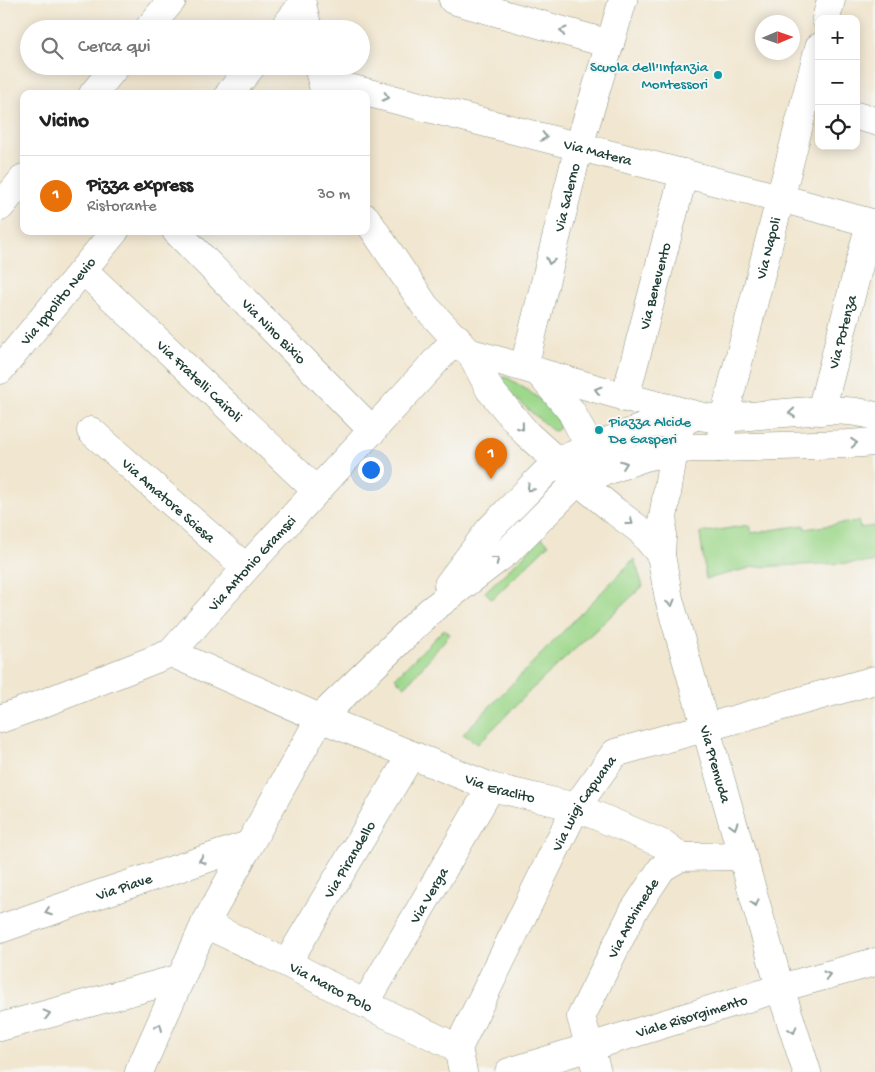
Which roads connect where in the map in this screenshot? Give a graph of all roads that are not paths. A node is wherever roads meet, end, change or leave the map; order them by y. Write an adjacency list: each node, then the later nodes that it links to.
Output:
1 (172, 0): 7 (street)
2 (453, 0): 9 (street, one-way to 2)
3 (623, 0): 9 (street, Via Salerno)
4 (831, 0): 6 (street)
5 (304, 11): 8 (street)
6 (827, 15)
7 (155, 20)
8 (294, 20)
9 (610, 44): 21 (street, Via Salerno)
10 (817, 60): 18 (street, Via Napoli)
11 (109, 75): 14 (street)
12 (245, 75): 15 (street)
13 (322, 80): 16 (street, Via Matera, one-way to 16)
14 (96, 90)
15 (232, 90)
16 (361, 90)
17 (370, 92): 21 (street, Via Matera, one-way to 21)
18 (812, 104): 24 (street, Via Napoli)
19 (860, 117): 20 (street)
20 (875, 121)
21 (579, 146): 22 (street, Via Matera); 33 (street, Via Salerno, one-way to 33)
22 (684, 173): 24 (street, Via Matera); 34 (street, Via Benevento)
23 (20, 183): 25 (street)
24 (780, 198): 27 (street, Via Matera); 37 (street, Via Napoli)
25 (0, 207)
26 (370, 224): 31 (street)
27 (873, 224): 35 (street, Via Potenza)
28 (112, 235): 30 (street, Via Ippolito Nevio)
29 (180, 235): 39 (street, Via Nino Bixio)
30 (83, 270): 32 (street, Via Ippolito Nevio); 46 (street, Via Fratelli Cairoli)
31 (464, 346): 33 (street); 39 (street, Via Antonio Gramsci); 44 (street, one-way to 44)
32 (0, 370)
33 (532, 370): 34 (street, one-way to 33); 41 (street)
34 (625, 398): 37 (street)
35 (821, 411): 36 (street); 37 (street, one-way to 37)
36 (875, 416)
37 (702, 418): 41 (street); 42 (street, Via Napoli); 43 (street, Via Premuda)
38 (91, 431): 48 (street, Via Amatore Sciesa)
39 (372, 431): 46 (street, Via Antonio Gramsci)
40 (875, 442): 42 (street, one-way to 40)
41 (590, 448): 44 (street); 45 (street)
42 (719, 448): 43 (street)
43 (674, 450): 45 (street, one-way to 43); 47 (street, Via Premuda)
44 (557, 461): 45 (street); 49 (street, one-way to 49)
45 (578, 481): 47 (street, one-way to 47); 49 (street, one-way to 45)
46 (317, 491): 48 (street, Via Antonio Gramsci)
47 (661, 555): 54 (street, Via Premuda, one-way to 54)
48 (246, 568): 50 (street, Via Antonio Gramsci)
49 (430, 611): 53 (street)
50 (171, 653): 52 (street, Via Antonio Gramsci); 53 (street, Via Eraclito)
51 (875, 680): 54 (street, Via Luigi Capuana)
52 (4, 713)
53 (320, 718): 55 (street, Via Eraclito); 58 (street)
54 (706, 728): 57 (street, Via Luigi Capuana); 59 (street, Via Premuda, one-way to 59)
55 (410, 755): 56 (street, Via Eraclito); 63 (street, Via Pirandello)
56 (491, 787): 57 (street, Via Eraclito); 67 (street, Via Verga)
57 (576, 807): 60 (street, Via Eraclito); 70 (street, Via Luigi Capuana)
58 (248, 845): 61 (street); 62 (street, Via Piave, one-way to 62)
59 (742, 856): 60 (street); 66 (street, Via Premuda, one-way to 66)
60 (680, 857): 69 (street, Via Archimede)
61 (205, 924): 63 (street, Via Marco Polo); 65 (street)
62 (0, 929)
63 (287, 962): 67 (street, Via Marco Polo)
64 (875, 962): 66 (street, Viale Risorgimento, one-way to 64)
65 (180, 978): 68 (street, one-way to 65); 71 (street, one-way to 65)
66 (780, 988): 69 (street, Viale Risorgimento); 74 (street, Via Premuda, one-way to 74)
67 (365, 1004): 70 (street, Via Marco Polo)
68 (0, 1027)
69 (589, 1046): 72 (street, Viale Risorgimento); 73 (street, Via Archimede)
70 (461, 1060)
71 (139, 1072)
72 (509, 1072)
73 (598, 1072)
74 (807, 1072)

